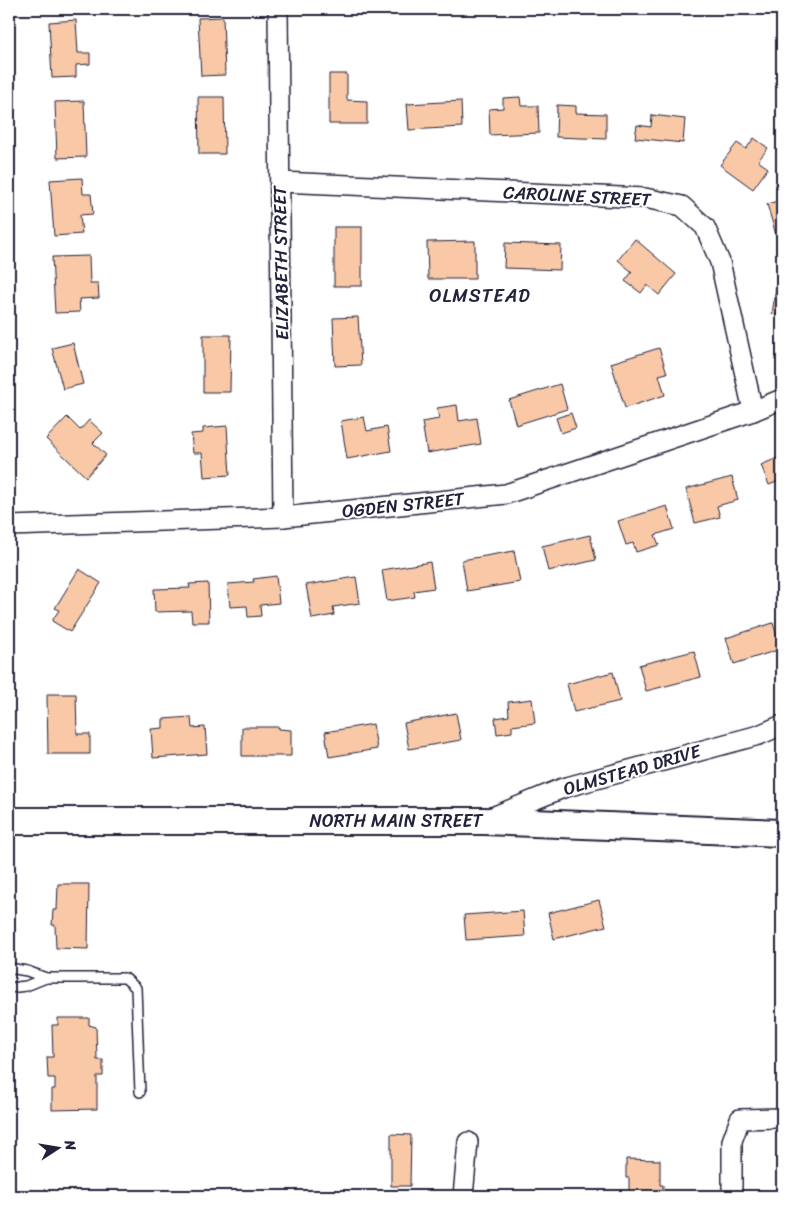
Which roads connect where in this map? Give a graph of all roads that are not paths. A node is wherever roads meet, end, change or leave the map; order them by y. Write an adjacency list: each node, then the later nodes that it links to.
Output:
1 (278, 9): 2 (street, ELIZABETH STREET)
2 (280, 182): 4 (street, CAROLINE STREET); 5 (street, ELIZABETH STREET)
3 (782, 399): 4 (street, OGDEN STREET)
4 (753, 411): 5 (street, OGDEN STREET)
5 (284, 517): 6 (street, OGDEN STREET)
6 (9, 526)
7 (782, 724): 9 (street, OLMSTEAD DRIVE)
8 (9, 821): 9 (street, NORTH MAIN STREET)
9 (484, 821): 10 (street, NORTH MAIN STREET)
10 (782, 833)
11 (9, 968): 12 (lane)
12 (46, 978): 13 (lane); 14 (lane)
13 (9, 988)
14 (140, 1092)
15 (782, 1118): 18 (street)
16 (468, 1142): 17 (street)
17 (463, 1196)
18 (732, 1196)

